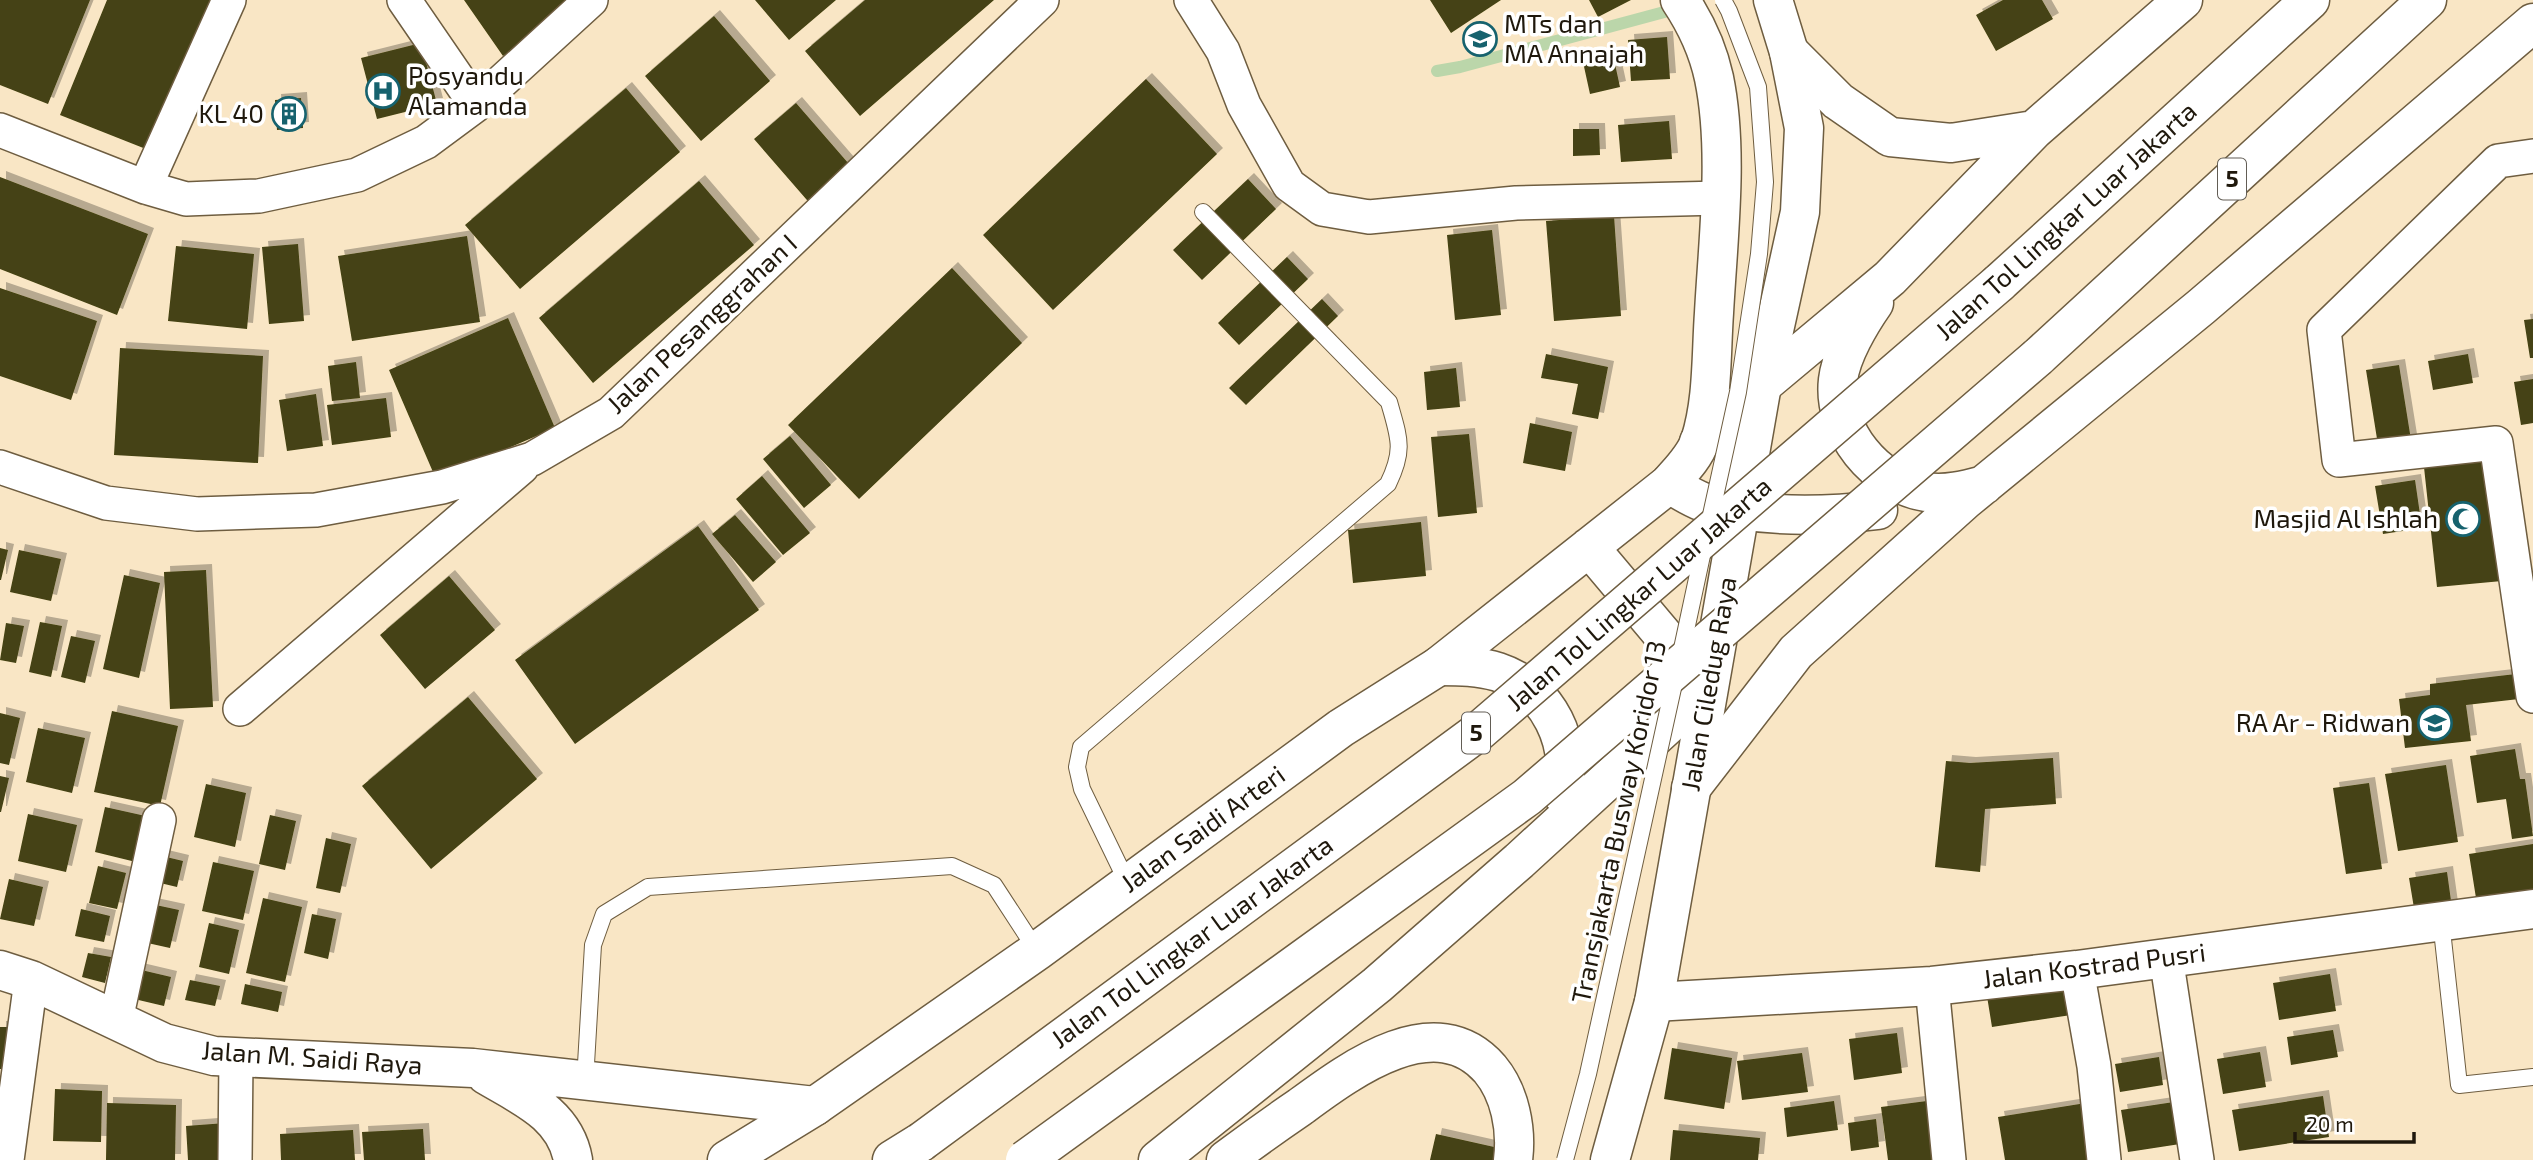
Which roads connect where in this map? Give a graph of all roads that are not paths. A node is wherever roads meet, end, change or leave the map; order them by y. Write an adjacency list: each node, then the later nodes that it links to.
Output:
1 (229, 0): 18 (street)
2 (404, 0): 14 (street)
3 (591, 0): 14 (street)
4 (1042, 0): 24 (street, Jalan Pesanggrahan I)
5 (1191, 0): 19 (street)
6 (1680, 0): 19 (main road)
7 (1723, 0): 61 (lane, Transjakarta Busway Koridor 13, bridge)
8 (1773, 0): 13 (main road, Jalan Ciledug Raya)
9 (2183, 0): 16 (main road)
10 (2310, 0): 53 (main road, Jalan Tol Lingkar Luar Jakarta / 5, bridge)
11 (2427, 0): 58 (main road, 5, bridge)
12 (2533, 23): 27 (main road)
13 (1789, 52): 16 (main road); 22 (main road, Jalan Ciledug Raya)
14 (476, 105): 18 (street)
15 (0, 130): 18 (street)
16 (2034, 130): 21 (main road)
17 (2533, 156): 32 (street)
18 (145, 187)
19 (1721, 198): 23 (main road)
20 (1203, 212): 37 (lane)
21 (1890, 278): 22 (main road); 27 (main road)
22 (1762, 386): 23 (main road); 28 (main road, Jalan Ciledug Raya)
23 (1699, 442): 26 (main road)
24 (532, 459): 25 (street, Jalan Pesanggrahan I); 33 (street)
25 (0, 467)
26 (1669, 485): 28 (main road); 29 (main road, Jalan Saidi Arteri)
27 (1975, 493): 28 (main road); 34 (main road)
28 (1740, 510): 31 (main road, Jalan Ciledug Raya)
29 (1589, 547): 30 (main road, Jalan Saidi Arteri); 31 (main road)
30 (1439, 666): 36 (main road); 37 (main road, Jalan Saidi Arteri)
31 (1707, 688): 34 (main road, Jalan Ciledug Raya); 36 (main road)
32 (2533, 696)
33 (240, 709)
34 (1690, 788): 45 (main road, Jalan Ciledug Raya)
35 (159, 820): 46 (street)
36 (1518, 861): 59 (main road)
37 (1128, 884): 40 (main road, Jalan Saidi Arteri)
38 (2533, 909): 39 (main road, Jalan Kostrad Pusri)
39 (2441, 921): 41 (main road, Jalan Kostrad Pusri); 49 (lane)
40 (1037, 951): 50 (lane); 51 (main road, Jalan Saidi Arteri)
41 (2166, 957): 42 (main road, Jalan Kostrad Pusri); 65 (street)
42 (2077, 970): 44 (main road, Jalan Kostrad Pusri); 64 (street)
43 (15, 975): 46 (main road, Jalan M. Saidi Raya); 54 (street)
44 (1932, 986): 45 (main road, Jalan Kostrad Pusri); 63 (street)
45 (1654, 1002): 62 (main road, Jalan Ciledug Raya)
46 (116, 1020): 47 (main road, Jalan M. Saidi Raya)
47 (236, 1057): 48 (main road, Jalan M. Saidi Raya); 55 (street)
48 (473, 1068): 50 (main road, Jalan M. Saidi Raya); 56 (main road, Jalan M. Saidi Raya)
49 (2533, 1077)
50 (585, 1081): 51 (main road, Jalan M. Saidi Raya)
51 (815, 1106): 57 (main road, Jalan Saidi Arteri)
52 (1513, 1142): 60 (main road)
53 (906, 1151)
54 (7, 1160)
55 (236, 1160)
56 (573, 1160)
57 (727, 1160)
58 (1025, 1160)
59 (1158, 1160)
60 (1226, 1160)
61 (1565, 1160)
62 (1610, 1160)
63 (1949, 1160)
64 (2105, 1160)
65 (2197, 1160)

